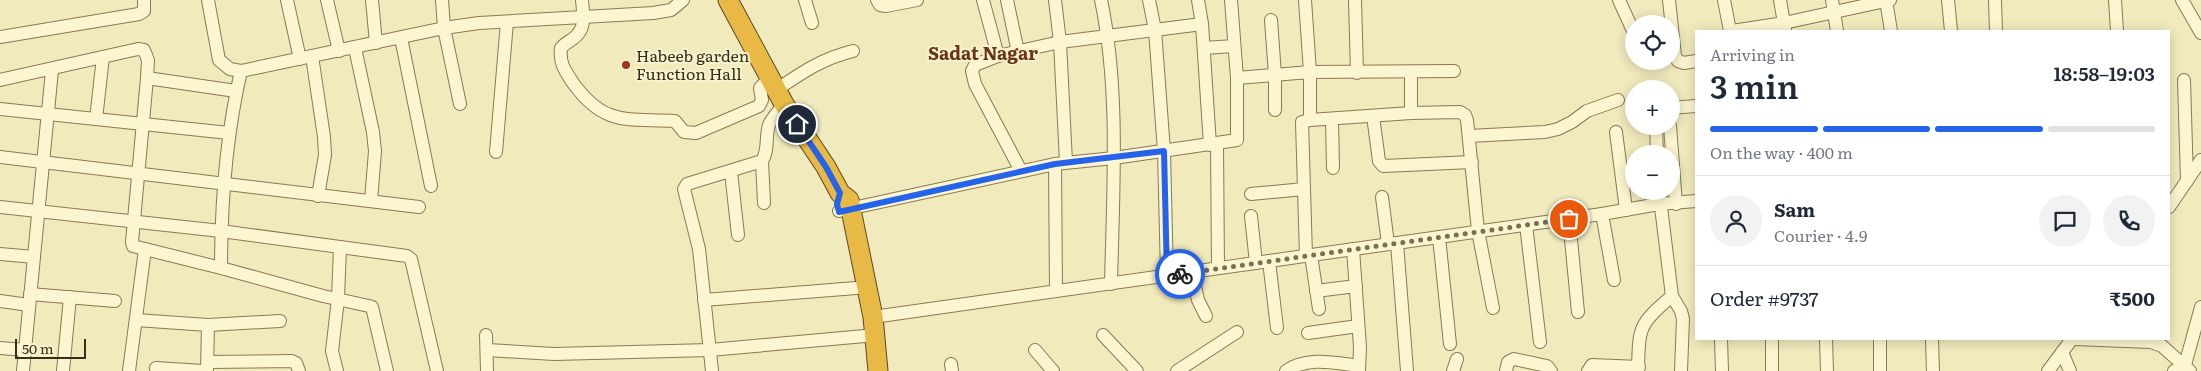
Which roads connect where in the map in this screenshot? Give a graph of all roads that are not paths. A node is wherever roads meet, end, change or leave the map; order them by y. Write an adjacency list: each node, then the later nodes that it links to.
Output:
1 (144, 0): 51 (street)
2 (208, 0): 68 (street)
3 (287, 0): 64 (street)
4 (327, 0): 60 (street)
5 (372, 0): 55 (street)
6 (442, 0): 41 (street)
7 (582, 0): 35 (street)
8 (683, 0): 35 (street)
9 (728, 0): 79 (highway)
10 (805, 0): 38 (street)
11 (877, 0): 12 (street)
12 (917, 0)
13 (983, 0): 62 (street)
14 (1007, 0): 61 (street)
15 (1055, 0): 54 (street)
16 (1101, 0): 52 (street)
17 (1149, 0): 42 (street)
18 (1198, 0): 39 (street)
19 (1231, 0): 56 (street)
20 (1305, 0): 70 (street)
21 (1355, 0): 71 (street)
22 (1619, 0): 33 (street)
23 (1669, 0): 34 (street)
24 (1724, 0): 43 (street)
25 (1780, 0): 40 (street)
26 (1887, 0): 31 (street); 46 (street)
27 (1948, 0): 47 (street)
28 (1995, 0): 48 (street)
29 (2115, 0): 49 (street)
30 (2185, 4): 32 (street); 50 (street)
31 (1833, 6): 40 (street); 45 (street)
32 (2201, 6)
33 (1626, 15)
34 (1671, 15)
35 (584, 17): 37 (street); 79 (street)
36 (1271, 20): 73 (street)
37 (507, 22): 41 (street); 99 (street)
38 (812, 23)
39 (1202, 24): 42 (street); 58 (street)
40 (1785, 27): 44 (street)
41 (444, 28): 53 (street); 81 (street)
42 (1155, 30): 52 (street); 98 (street)
43 (1731, 30)
44 (1744, 30)
45 (1837, 30)
46 (1891, 30)
47 (1951, 30)
48 (1996, 30)
49 (2118, 30)
50 (2201, 33)
51 (0, 37)
52 (1109, 37): 54 (street); 101 (street)
53 (401, 38): 55 (street); 113 (street)
54 (1060, 42): 61 (street); 106 (street)
55 (376, 43): 57 (street)
56 (1234, 46): 58 (street); 75 (street)
57 (354, 48): 60 (street); 121 (street)
58 (1204, 48): 97 (street)
59 (854, 50): 79 (street)
60 (338, 51): 64 (street)
61 (1018, 52): 62 (street)
62 (998, 56): 108 (street)
63 (103, 57): 67 (street); 74 (street); 89 (street)
64 (306, 58): 68 (street); 116 (street)
65 (1695, 61): 66 (street)
66 (1680, 62)
67 (52, 70): 76 (street); 87 (street)
68 (241, 71): 78 (street)
69 (1454, 71): 72 (street)
70 (1310, 72): 71 (street); 73 (street); 91 (street)
71 (1357, 73): 72 (street)
72 (1411, 73): 86 (street)
73 (1275, 75): 75 (street); 85 (street)
74 (147, 78): 78 (street); 92 (street)
75 (1237, 78): 97 (street)
76 (0, 80)
77 (2184, 80): 111 (street)
78 (236, 91): 94 (street)
79 (776, 91): 103 (street); 124 (highway)
80 (1618, 100): 96 (street)
81 (460, 104)
82 (1695, 106): 83 (street)
83 (1680, 107)
84 (0, 110): 87 (street)
85 (1275, 110)
86 (1411, 113): 88 (street); 96 (street)
87 (48, 115): 89 (street); 104 (street)
88 (1373, 116): 90 (street); 105 (street)
89 (96, 119): 92 (street)
90 (1332, 119): 91 (street); 107 (street)
91 (1310, 120): 114 (street)
92 (142, 124): 94 (street); 110 (street)
93 (1616, 132): 129 (street)
94 (229, 133): 112 (street)
95 (1671, 135): 125 (street)
96 (1469, 136): 105 (street)
97 (1214, 144): 98 (street); 149 (street)
98 (1164, 151): 101 (street); 151 (street)
99 (496, 152)
100 (0, 157): 104 (street)
101 (1114, 158): 106 (street); 153 (street)
102 (2201, 160): 111 (street)
103 (762, 161): 109 (street); 123 (street)
104 (43, 162): 110 (street); 130 (street)
105 (1472, 162): 137 (street)
106 (1061, 163): 108 (street); 156 (street)
107 (1334, 168)
108 (1021, 171): 124 (street)
109 (731, 172): 138 (street); 163 (street)
110 (138, 173): 112 (street); 134 (street)
111 (2187, 181): 126 (street)
112 (225, 184): 116 (street); 136 (street)
113 (431, 186)
114 (1304, 189): 115 (street); 145 (street)
115 (1251, 194)
116 (318, 196): 121 (street)
117 (1382, 197): 140 (street)
118 (1654, 200): 129 (street)
119 (1659, 200): 158 (street)
120 (1665, 200): 125 (street)
121 (371, 201): 128 (street)
122 (1695, 201): 125 (street)
123 (764, 204)
124 (844, 204): 155 (highway); 170 (highway)
125 (1676, 204)
126 (2170, 206)
127 (0, 207): 130 (street)
128 (420, 207)
129 (1626, 210): 131 (street)
130 (38, 212): 134 (street); 146 (street)
131 (1602, 214): 133 (street); 152 (street)
132 (1251, 216): 147 (street)
133 (1569, 219): 135 (street); 168 (street)
134 (135, 221): 136 (street); 142 (street)
135 (1526, 225): 137 (street); 188 (street)
136 (221, 231): 141 (street); 148 (street)
137 (1478, 231): 139 (street); 166 (street)
138 (738, 235)
139 (1439, 237): 140 (street); 189 (street)
140 (1392, 244): 143 (street); 217 (street)
141 (340, 247): 161 (street); 208 (street)
142 (144, 249): 148 (street); 171 (street)
143 (1354, 249): 145 (street); 154 (street)
144 (0, 254): 146 (street)
145 (1308, 255): 147 (street); 157 (street)
146 (34, 257): 160 (street)
147 (1263, 262): 149 (street); 175 (street)
148 (221, 268): 161 (street)
149 (1218, 268): 150 (street)
150 (1192, 272): 151 (street); 169 (street)
151 (1167, 276): 153 (street)
152 (1614, 280)
153 (1111, 284): 156 (street)
154 (1356, 286): 157 (street); 174 (street)
155 (856, 288): 163 (street); 180 (highway)
156 (1056, 291): 170 (street)
157 (1316, 291): 167 (street)
158 (1672, 296): 200 (street); 221 (street)
159 (70, 297): 160 (street); 162 (street); 203 (street)
160 (30, 299): 164 (street); 191 (street)
161 (338, 299): 206 (street); 207 (street)
162 (115, 300)
163 (704, 300): 193 (street)
164 (0, 301)
165 (2201, 307): 201 (street)
166 (1493, 308)
167 (1319, 310)
168 (1578, 312)
169 (1206, 316)
170 (873, 317): 212 (highway)
171 (136, 320): 173 (street); 204 (street)
172 (280, 321): 173 (street)
173 (208, 325): 198 (street)
174 (1358, 326): 177 (street); 199 (street)
175 (1277, 328)
176 (1237, 332): 215 (street)
177 (1308, 332)
178 (1103, 334): 214 (street)
179 (486, 335): 192 (street)
180 (865, 336): 193 (street); 211 (highway)
181 (1721, 340): 222 (street)
182 (1772, 340): 223 (street)
183 (1826, 340): 224 (street)
184 (1880, 340): 225 (street)
185 (1932, 340): 226 (street)
186 (2072, 340): 195 (street)
187 (2151, 340): 201 (street)
188 (1540, 342)
189 (1450, 344)
190 (0, 348): 191 (street)
191 (25, 350): 202 (street)
192 (487, 350): 193 (street); 209 (street)
193 (710, 350): 210 (street)
194 (1034, 350): 213 (street)
195 (2062, 352): 227 (street); 228 (street)
196 (239, 366): 198 (street); 205 (street)
197 (156, 368): 198 (street)
198 (206, 368)
199 (1359, 368): 216 (street)
200 (1638, 369): 220 (street)
201 (2183, 369)
202 (23, 371)
203 (63, 371)
204 (129, 371)
205 (300, 371)
206 (336, 371)
207 (387, 371)
208 (436, 371)
209 (487, 371)
210 (712, 371)
211 (870, 371)
212 (878, 371)
213 (1053, 371)
214 (1137, 371)
215 (1177, 371)
216 (1286, 371)
217 (1406, 371)
218 (1506, 371): 219 (street)
219 (1551, 371)
220 (1588, 371)
221 (1681, 371)
222 (1722, 371)
223 (1772, 371)
224 (1827, 371)
225 (1880, 371)
226 (1933, 371)
227 (2048, 371)
228 (2070, 371)

